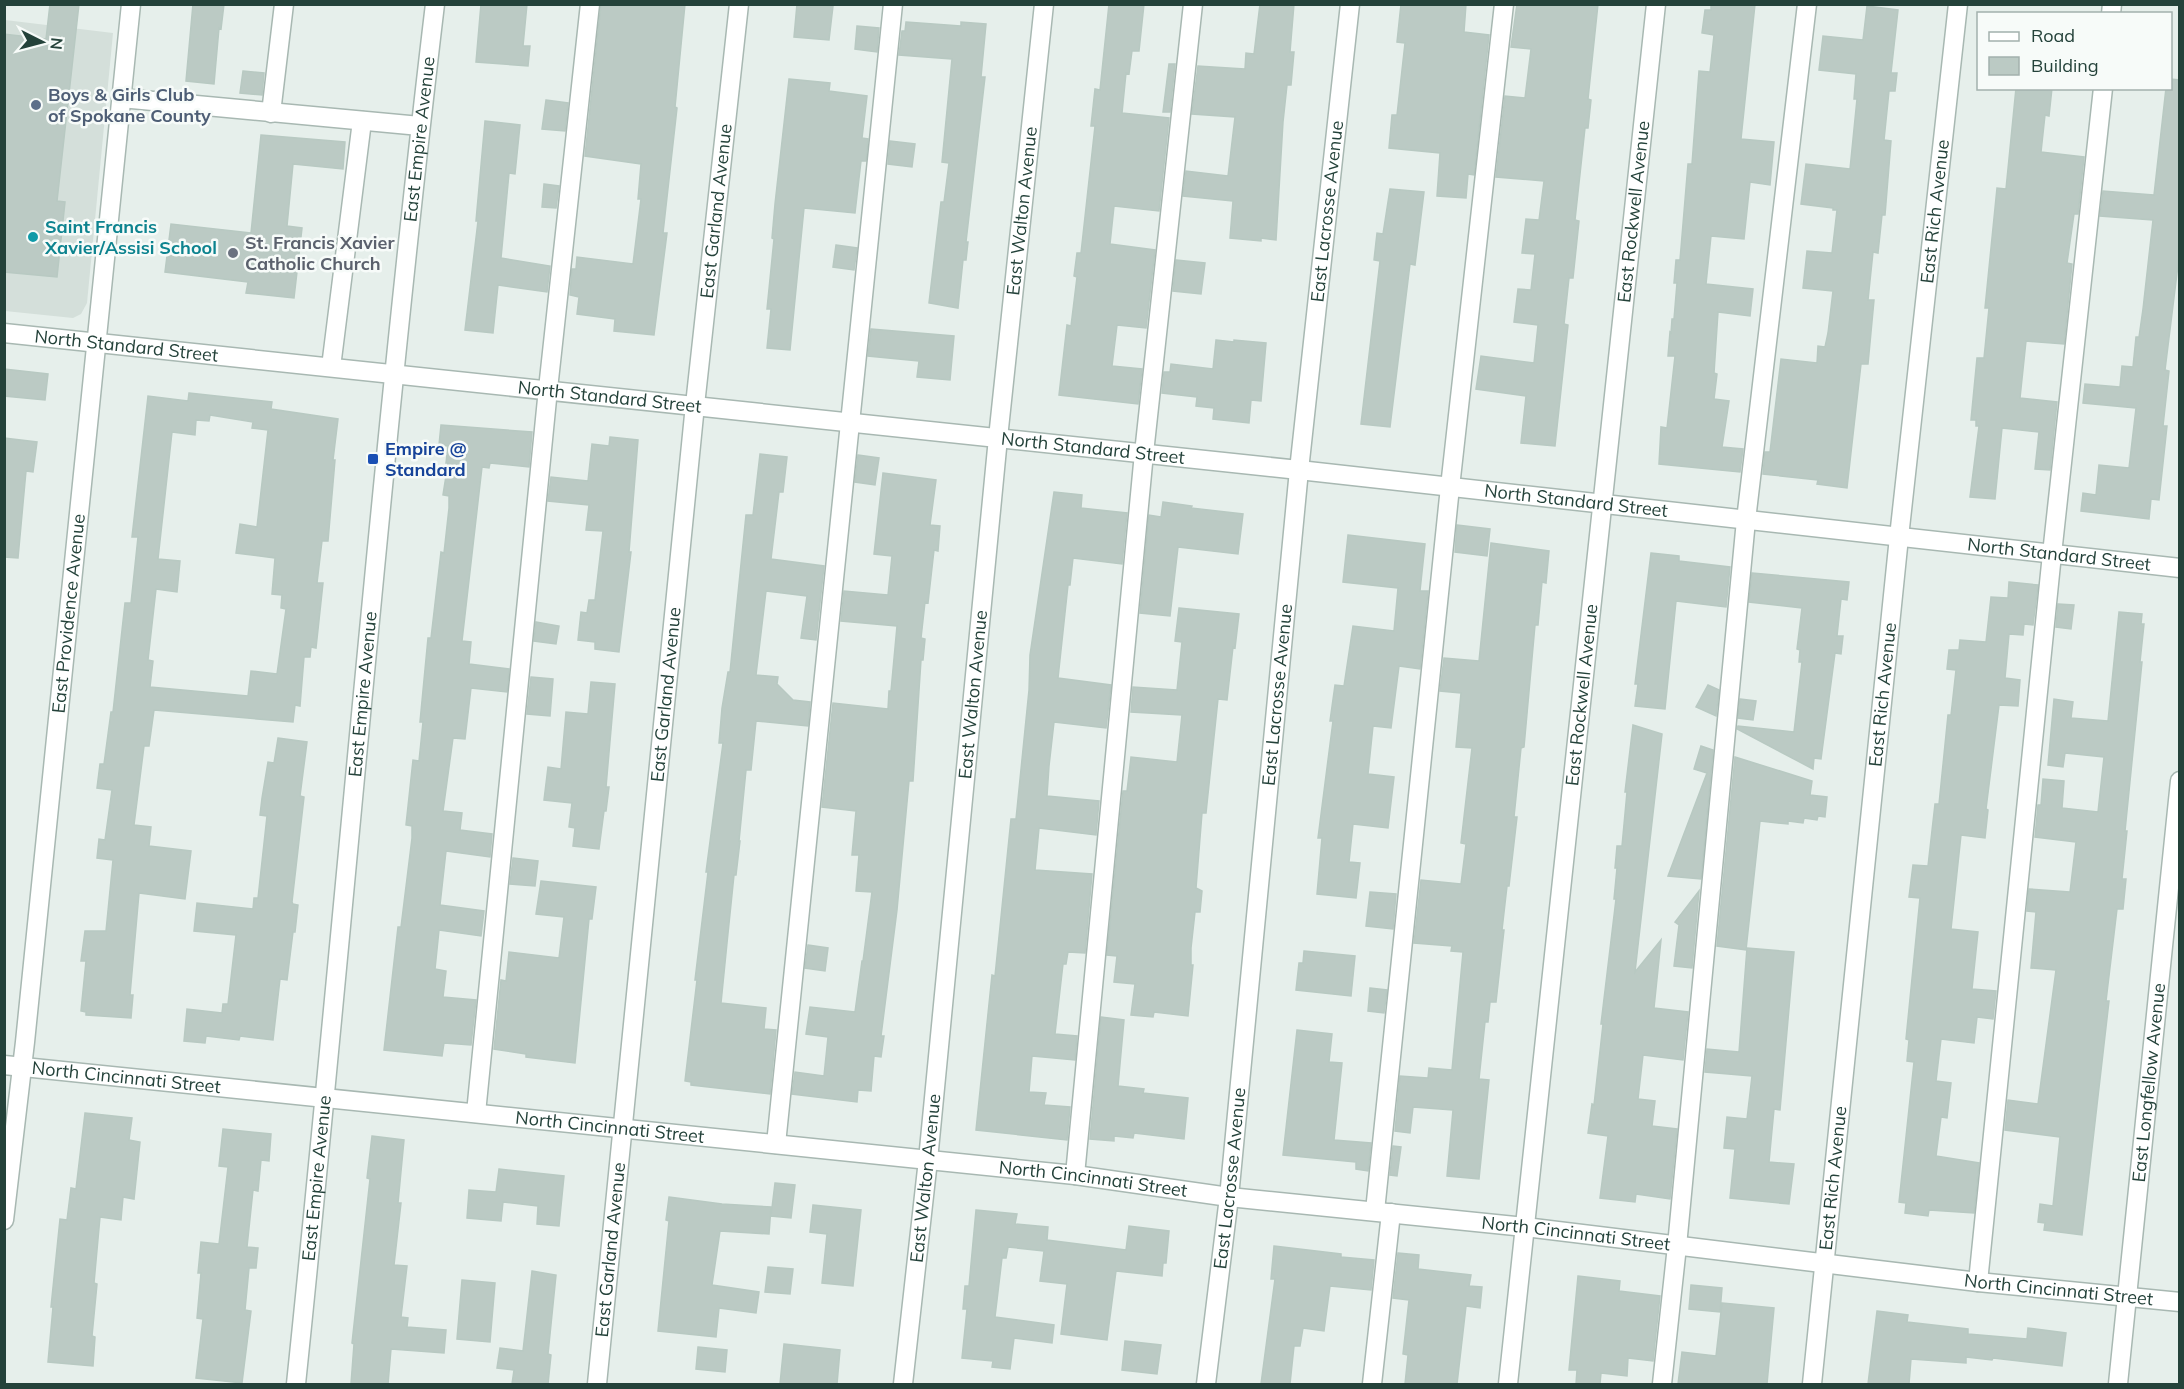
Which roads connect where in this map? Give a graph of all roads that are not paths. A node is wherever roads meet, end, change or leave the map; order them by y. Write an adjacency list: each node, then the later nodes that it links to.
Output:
1 (131, 4): 15 (street, East Providence Avenue)
2 (284, 4): 16 (street)
3 (435, 4): 18 (street, East Empire Avenue)
4 (590, 4): 23 (street)
5 (739, 4): 24 (street, East Garland Avenue)
6 (893, 4): 25 (street)
7 (1044, 4): 26 (street, East Walton Avenue)
8 (1193, 4): 27 (street)
9 (1350, 4): 28 (street, East Lacrosse Avenue)
10 (1504, 4): 29 (street)
11 (1656, 4): 30 (street, East Rockwell Avenue)
12 (1807, 4): 31 (street)
13 (1958, 4): 32 (street, East Rich Avenue)
14 (2103, 90): 33 (street)
15 (121, 98): 16 (street); 20 (street, East Providence Avenue)
16 (271, 113): 17 (street)
17 (362, 121): 18 (street); 21 (street)
18 (420, 126): 22 (street, East Empire Avenue)
19 (4, 333): 20 (street, North Standard Street)
20 (95, 344): 21 (street, North Standard Street); 36 (street, East Providence Avenue)
21 (331, 367): 22 (street, North Standard Street)
22 (394, 373): 23 (street, North Standard Street); 37 (street, East Empire Avenue)
23 (548, 389): 24 (street, North Standard Street); 38 (street)
24 (695, 405): 25 (street, North Standard Street); 39 (street, East Garland Avenue)
25 (850, 422): 26 (street, North Standard Street); 40 (street)
26 (998, 438): 27 (street, North Standard Street); 41 (street, East Walton Avenue)
27 (1144, 453): 28 (street, North Standard Street); 42 (street)
28 (1299, 470): 29 (street, North Standard Street); 43 (street, East Lacrosse Avenue)
29 (1450, 487): 30 (street, North Standard Street); 44 (street)
30 (1601, 505): 31 (street, North Standard Street); 46 (street, East Rockwell Avenue)
31 (1746, 520): 32 (street, North Standard Street); 47 (street)
32 (1899, 537): 33 (street, North Standard Street); 48 (street, East Rich Avenue)
33 (2052, 554): 34 (street, North Standard Street); 49 (street)
34 (2180, 568)
35 (2180, 781): 50 (street, East Longfellow Avenue)
36 (14, 1066): 37 (street, North Cincinnati Street); 45 (street, East Providence Avenue)
37 (326, 1097): 38 (street, North Cincinnati Street); 52 (street, East Empire Avenue)
38 (476, 1113): 39 (street, North Cincinnati Street)
39 (623, 1128): 40 (street, North Cincinnati Street); 53 (street, East Garland Avenue)
40 (776, 1144): 41 (street, North Cincinnati Street)
41 (928, 1160): 42 (street, North Cincinnati Street); 54 (street, East Walton Avenue)
42 (1075, 1175): 43 (street, North Cincinnati Street)
43 (1228, 1197): 44 (street, North Cincinnati Street); 55 (street, East Lacrosse Avenue)
44 (1383, 1212): 46 (street, North Cincinnati Street); 56 (street)
45 (4, 1220)
46 (1525, 1227): 47 (street, North Cincinnati Street); 57 (street, East Rockwell Avenue)
47 (1677, 1246): 48 (street, North Cincinnati Street); 58 (street)
48 (1825, 1262): 49 (street, North Cincinnati Street); 59 (street, East Rich Avenue)
49 (1978, 1281): 50 (street, North Cincinnati Street)
50 (2127, 1297): 51 (street, North Cincinnati Street); 60 (street, East Longfellow Avenue)
51 (2180, 1302)
52 (296, 1384)
53 (597, 1384)
54 (903, 1384)
55 (1206, 1384)
56 (1372, 1384)
57 (1508, 1384)
58 (1662, 1384)
59 (1812, 1384)
60 (2118, 1384)

